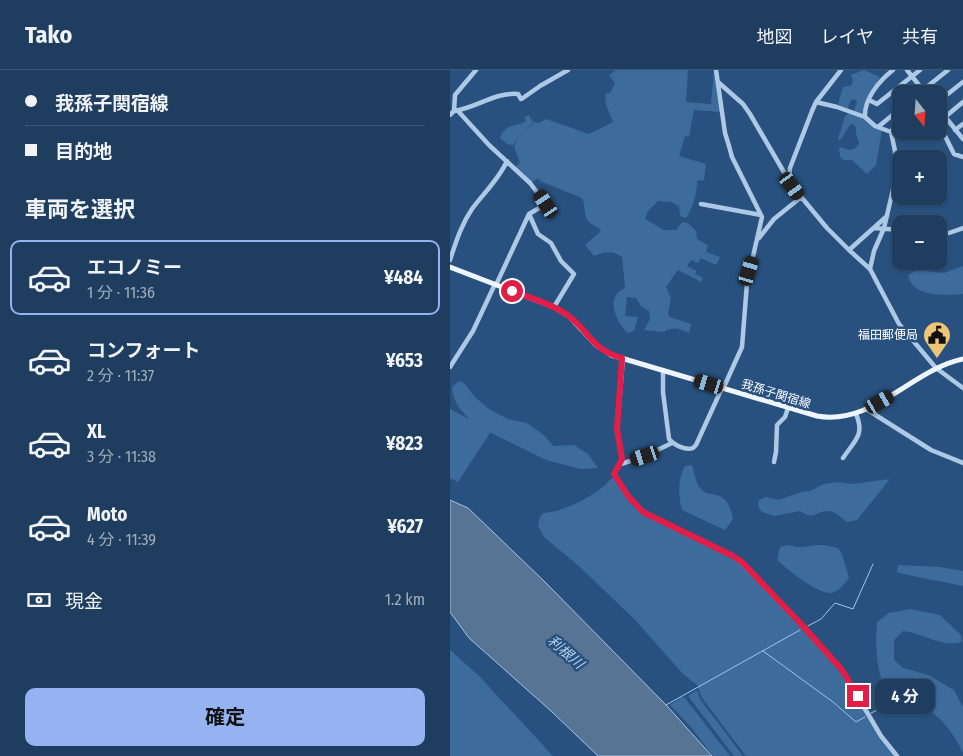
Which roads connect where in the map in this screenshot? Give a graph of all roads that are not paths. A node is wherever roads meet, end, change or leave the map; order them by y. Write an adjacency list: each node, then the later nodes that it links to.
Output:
1 (476, 70): 20 (street)
2 (568, 70): 20 (street)
3 (716, 70): 12 (street)
4 (841, 70): 18 (street)
5 (884, 70): 11 (street)
6 (893, 70): 11 (street)
7 (907, 70): 10 (street)
8 (920, 70): 10 (street)
9 (948, 70): 15 (street)
10 (912, 76): 14 (street); 17 (street)
11 (881, 79): 17 (street)
12 (718, 82): 33 (street); 37 (street)
13 (963, 82): 16 (street)
14 (919, 85)
15 (932, 85)
16 (948, 94)
17 (869, 100): 23 (street)
18 (816, 102): 23 (street); 33 (street)
19 (963, 102): 21 (street)
20 (454, 112): 32 (street)
21 (948, 114)
22 (892, 115): 26 (street)
23 (865, 117): 26 (street)
24 (948, 121): 27 (street)
25 (963, 124): 27 (street)
26 (878, 127): 28 (street)
27 (955, 130): 29 (street)
28 (891, 132): 38 (street)
29 (963, 139)
30 (946, 140): 31 (street)
31 (963, 157)
32 (507, 161): 36 (street); 46 (street)
33 (788, 175): 34 (street)
34 (800, 198): 44 (street); 45 (street)
35 (701, 204): 37 (street)
36 (529, 214): 49 (street); 50 (street)
37 (761, 215): 44 (street)
38 (888, 215): 39 (street); 40 (street)
39 (874, 228): 40 (street); 45 (street)
40 (884, 228): 42 (street); 48 (street)
41 (963, 228): 43 (street)
42 (892, 229)
43 (947, 232)
44 (758, 240): 56 (street)
45 (848, 250): 48 (street)
46 (450, 260)
47 (450, 267): 49 (main road, 我孫子関宿線)
48 (870, 268): 54 (street)
49 (495, 284): 50 (main road, 我孫子関宿線); 53 (street)
50 (554, 307): 51 (main road, 我孫子関宿線)
51 (622, 358): 55 (main road, 我孫子関宿線); 65 (street)
52 (963, 359): 54 (main road, 我孫子関宿線)
53 (450, 367)
54 (936, 368): 57 (street); 59 (main road, 我孫子関宿線)
55 (663, 370): 56 (main road, 我孫子関宿線); 61 (street)
56 (723, 388): 58 (main road, 我孫子関宿線); 61 (street)
57 (963, 388)
58 (788, 408): 60 (main road, 我孫子関宿線); 63 (street)
59 (866, 409): 60 (main road, 我孫子関宿線); 64 (street)
60 (856, 414): 62 (street)
61 (672, 442): 65 (street)
62 (843, 458)
63 (774, 462)
64 (963, 463)
65 (621, 464): 66 (street)
66 (898, 756)

